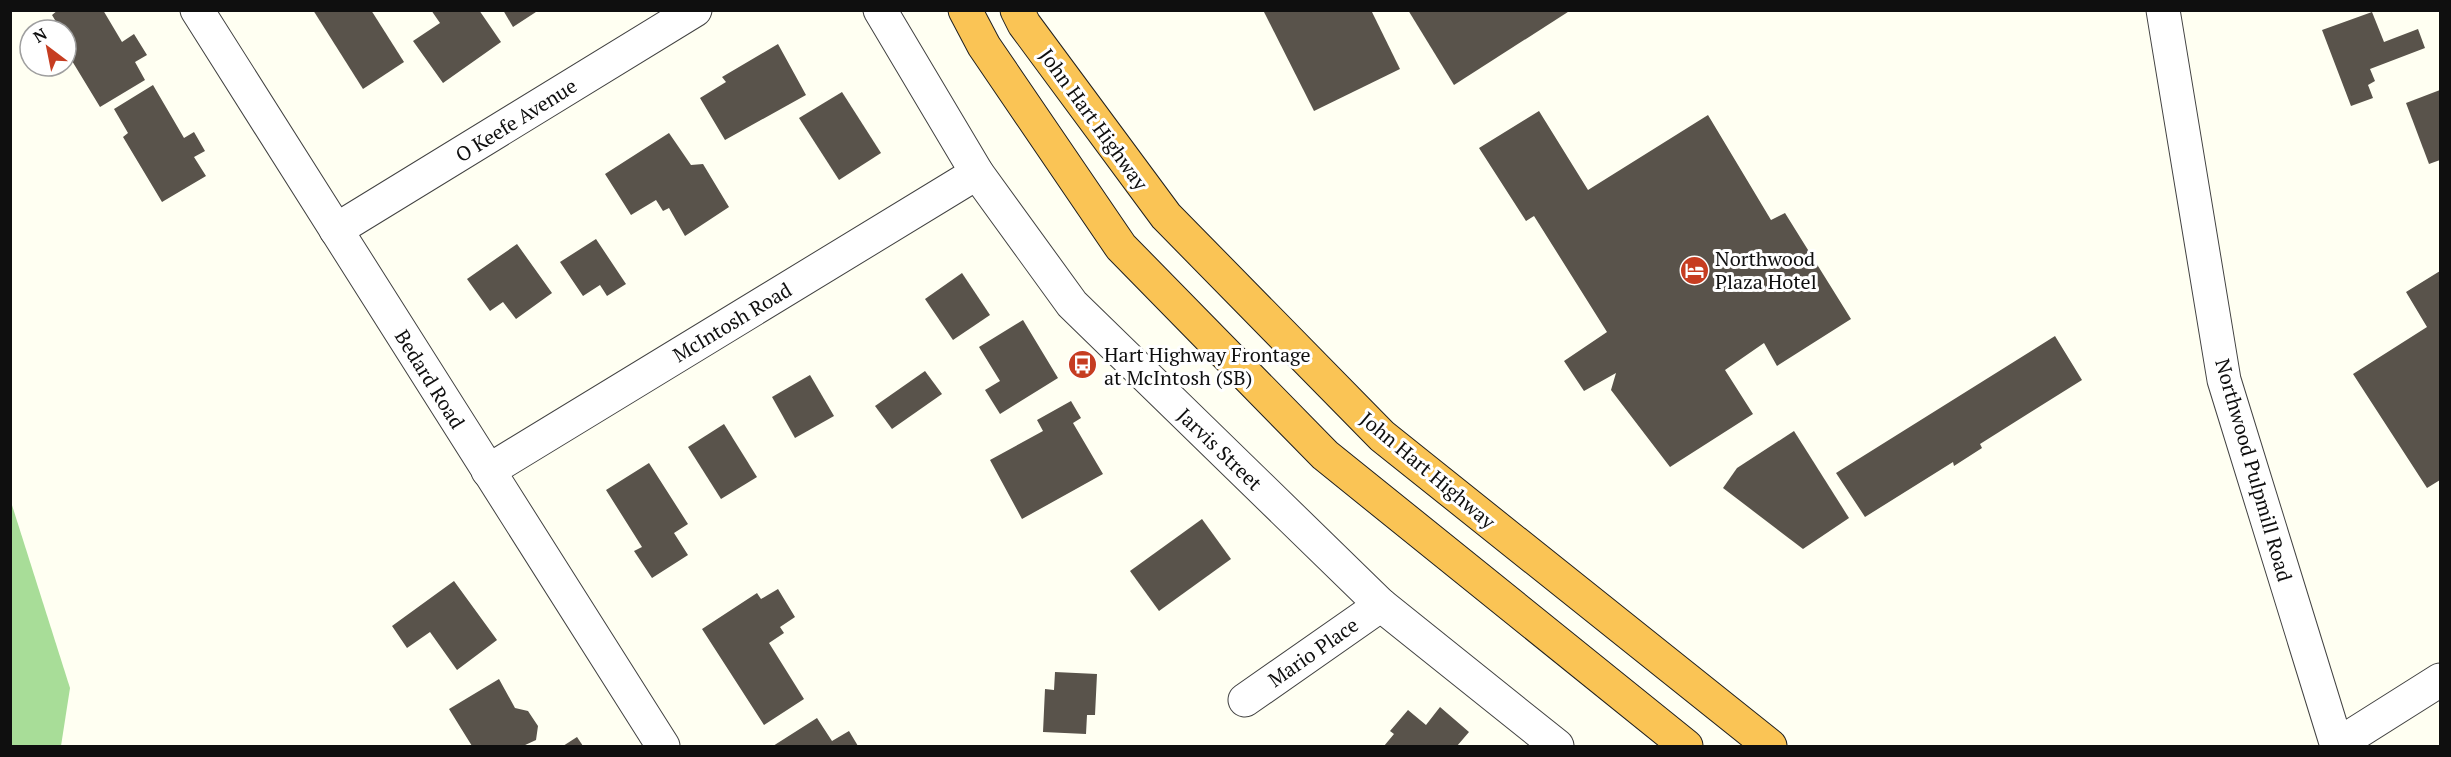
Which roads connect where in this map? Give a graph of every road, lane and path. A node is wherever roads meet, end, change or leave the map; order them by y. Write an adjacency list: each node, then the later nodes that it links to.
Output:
1 (197, 10): 8 (street, Bedard Road)
2 (695, 10): 8 (street, O Keefe Avenue)
3 (880, 10): 7 (street, Jarvis Street)
4 (965, 10): 16 (highway)
5 (1017, 10): 17 (highway, John Hart Highway)
6 (2163, 10): 13 (street, Northwood Pulpmill Road)
7 (977, 173): 9 (street, McIntosh Road); 10 (street, Jarvis Street)
8 (336, 230): 9 (street, Bedard Road)
9 (488, 471): 14 (street, Bedard Road)
10 (1381, 605): 12 (street, Mario Place); 15 (street, Jarvis Street)
11 (2440, 680): 13 (street)
12 (1245, 699)
13 (2337, 746)
14 (663, 747)
15 (1557, 747)
16 (1686, 747)
17 (1770, 747)

